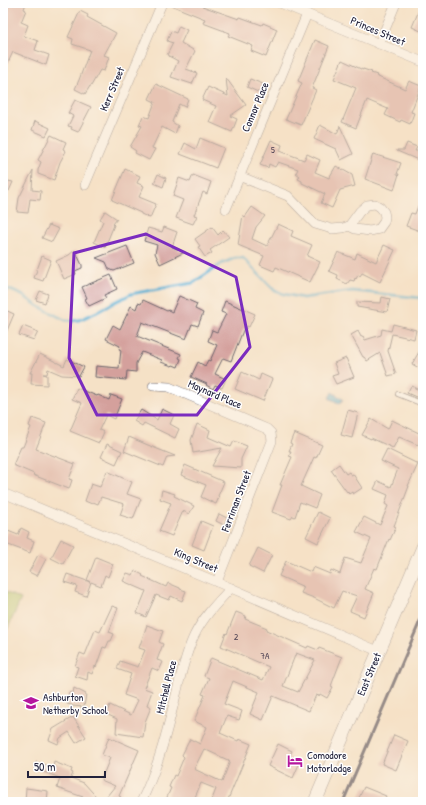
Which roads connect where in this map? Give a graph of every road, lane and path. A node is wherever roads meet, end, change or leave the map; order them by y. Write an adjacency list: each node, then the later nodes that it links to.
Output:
1 (162, 3): 8 (street, Kerr Street)
2 (280, 3): 4 (street, Princes Street)
3 (396, 3): 5 (street)
4 (307, 14): 5 (street, Princes Street); 7 (street, Connor Place)
5 (379, 44): 6 (street, Princes Street)
6 (423, 62)
7 (239, 176): 9 (street, Connor Place); 10 (street)
8 (85, 185)
9 (226, 209)
10 (349, 226)
11 (153, 386): 14 (street, Maynard Place)
12 (398, 394): 13 (lane)
13 (423, 404)
14 (267, 429): 17 (street, Ferriman Street)
15 (3, 493): 17 (street, King Street)
16 (423, 547): 19 (main road, East Street)
17 (217, 582): 18 (street, King Street)
18 (231, 588): 19 (street, King Street); 20 (street, Mitchell Place)
19 (378, 651): 21 (main road, East Street)
20 (141, 802)
21 (315, 802)

